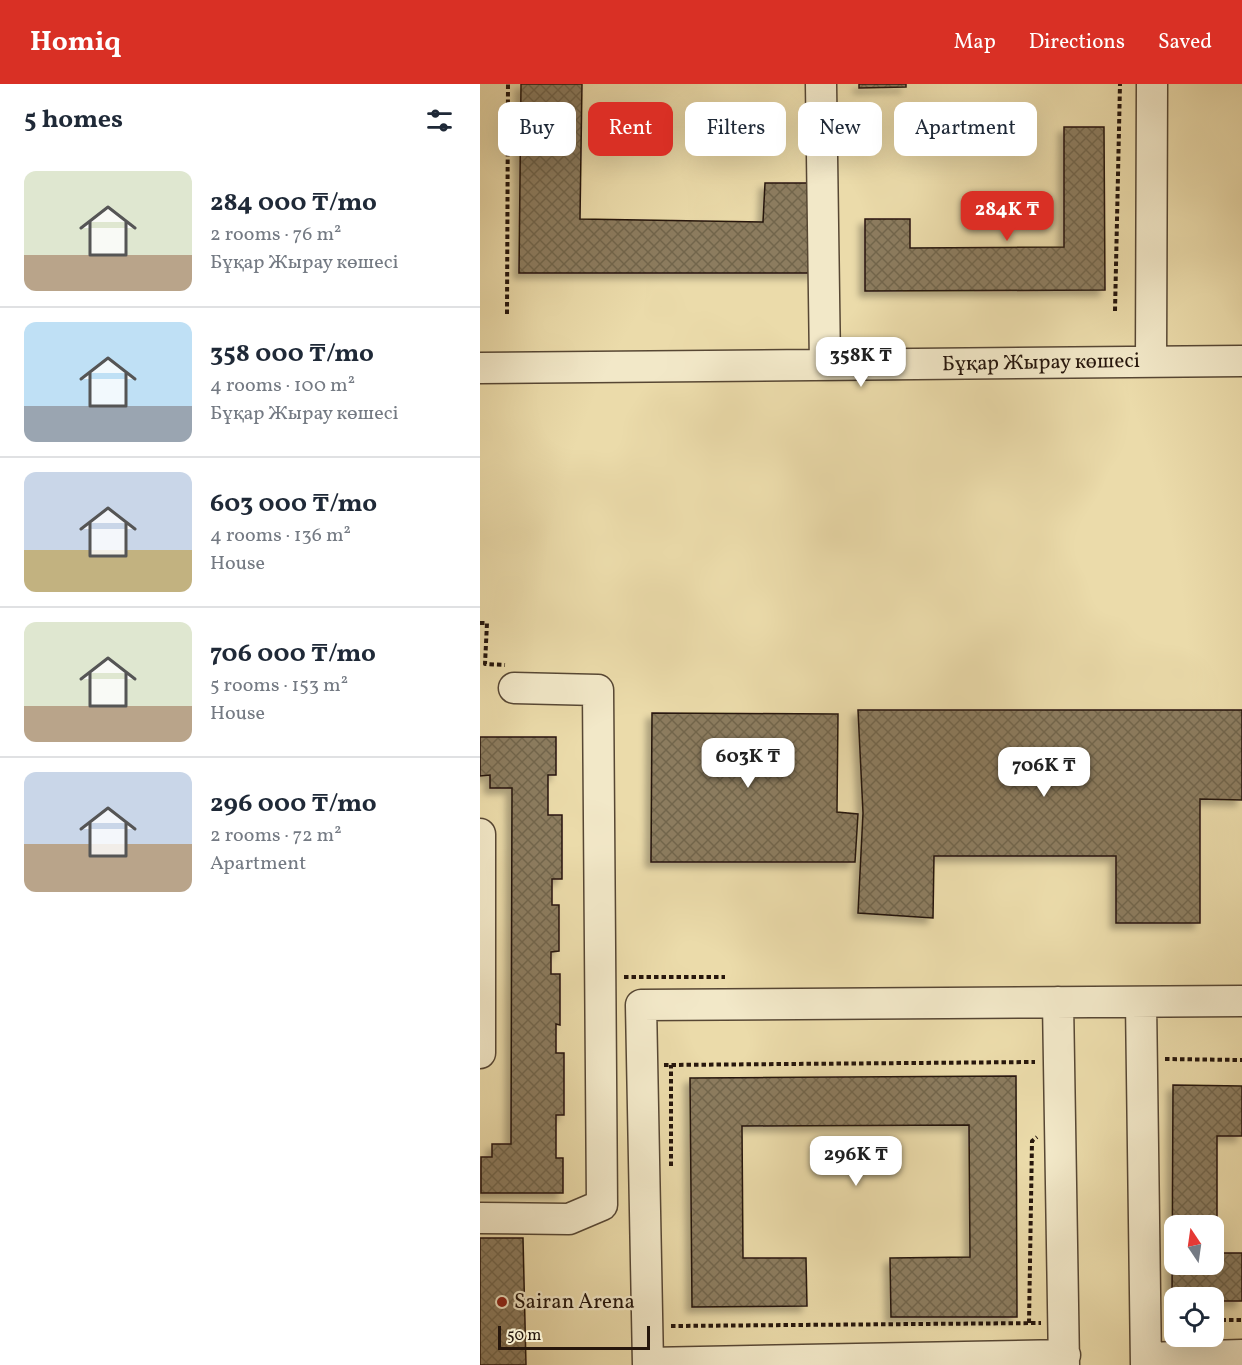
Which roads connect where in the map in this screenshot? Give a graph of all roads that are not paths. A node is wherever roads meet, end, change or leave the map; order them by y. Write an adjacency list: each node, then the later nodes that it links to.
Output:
1 (821, 84): 5 (street)
2 (1152, 84): 4 (street)
3 (1242, 361): 4 (street, Бұқар Жырау көшесі)
4 (1151, 362): 5 (street, Бұқар Жырау көшесі)
5 (825, 365): 6 (street, Бұқар Жырау көшесі)
6 (480, 368)
7 (511, 677): 13 (street)
8 (480, 834): 12 (street)
9 (1242, 1001): 11 (street)
10 (1058, 1002): 11 (street); 15 (street); 17 (street)
11 (1141, 1002): 16 (street)
12 (480, 1053)
13 (480, 1218)
14 (1242, 1355): 16 (street)
15 (1064, 1360): 17 (street)
16 (1146, 1361)
17 (648, 1364)

